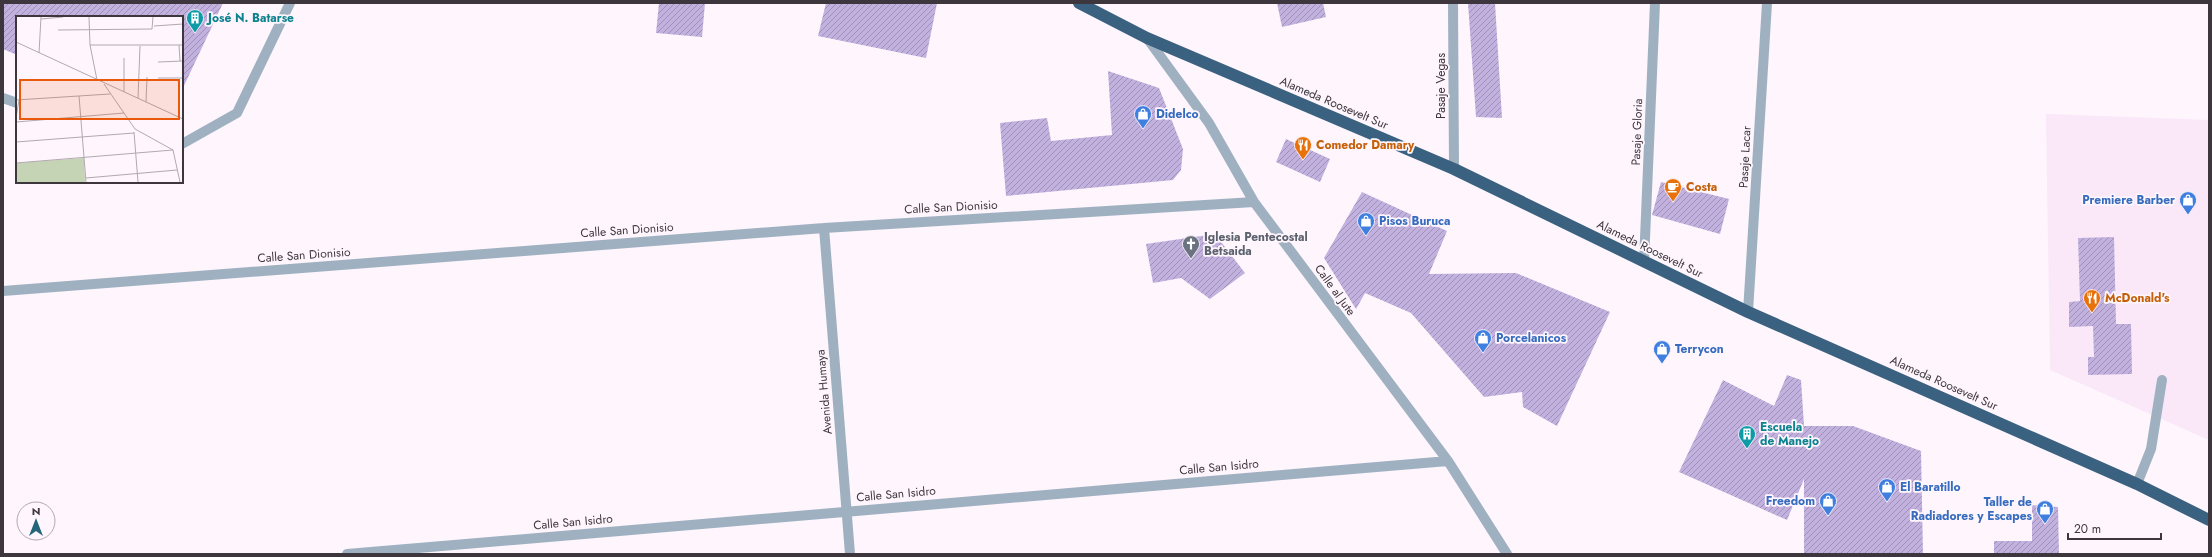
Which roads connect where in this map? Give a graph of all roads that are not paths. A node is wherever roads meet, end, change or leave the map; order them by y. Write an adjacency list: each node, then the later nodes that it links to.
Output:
1 (290, 3): 9 (street)
2 (1079, 3): 6 (highway, Alameda Roosevelt Sur)
3 (1453, 3): 10 (street, Pasaje Vegas)
4 (1655, 3): 13 (street, Pasaje Gloria)
5 (1767, 3): 15 (street, Pasaje Lacar)
6 (1147, 38): 10 (highway, Alameda Roosevelt Sur); 11 (street, Calle al Jute)
7 (3, 98): 8 (street)
8 (16, 104)
9 (183, 143)
10 (1454, 169): 13 (highway, Alameda Roosevelt Sur)
11 (1254, 202): 12 (street, Calle San Dionisio); 17 (street, Calle al Jute)
12 (824, 228): 14 (street, Calle San Dionisio); 19 (street, Avenida Humaya)
13 (1644, 262): 15 (highway, Alameda Roosevelt Sur)
14 (3, 290)
15 (1748, 312): 18 (highway, Alameda Roosevelt Sur)
16 (2162, 380): 18 (street)
17 (1448, 461): 19 (street, Calle San Isidro); 23 (street, Calle al Jute)
18 (2137, 484): 20 (highway, Alameda Roosevelt Sur)
19 (847, 512): 21 (street, Calle San Isidro); 22 (street, Avenida Humaya)
20 (2209, 520)
21 (347, 554)
22 (850, 554)
23 (1507, 554)

